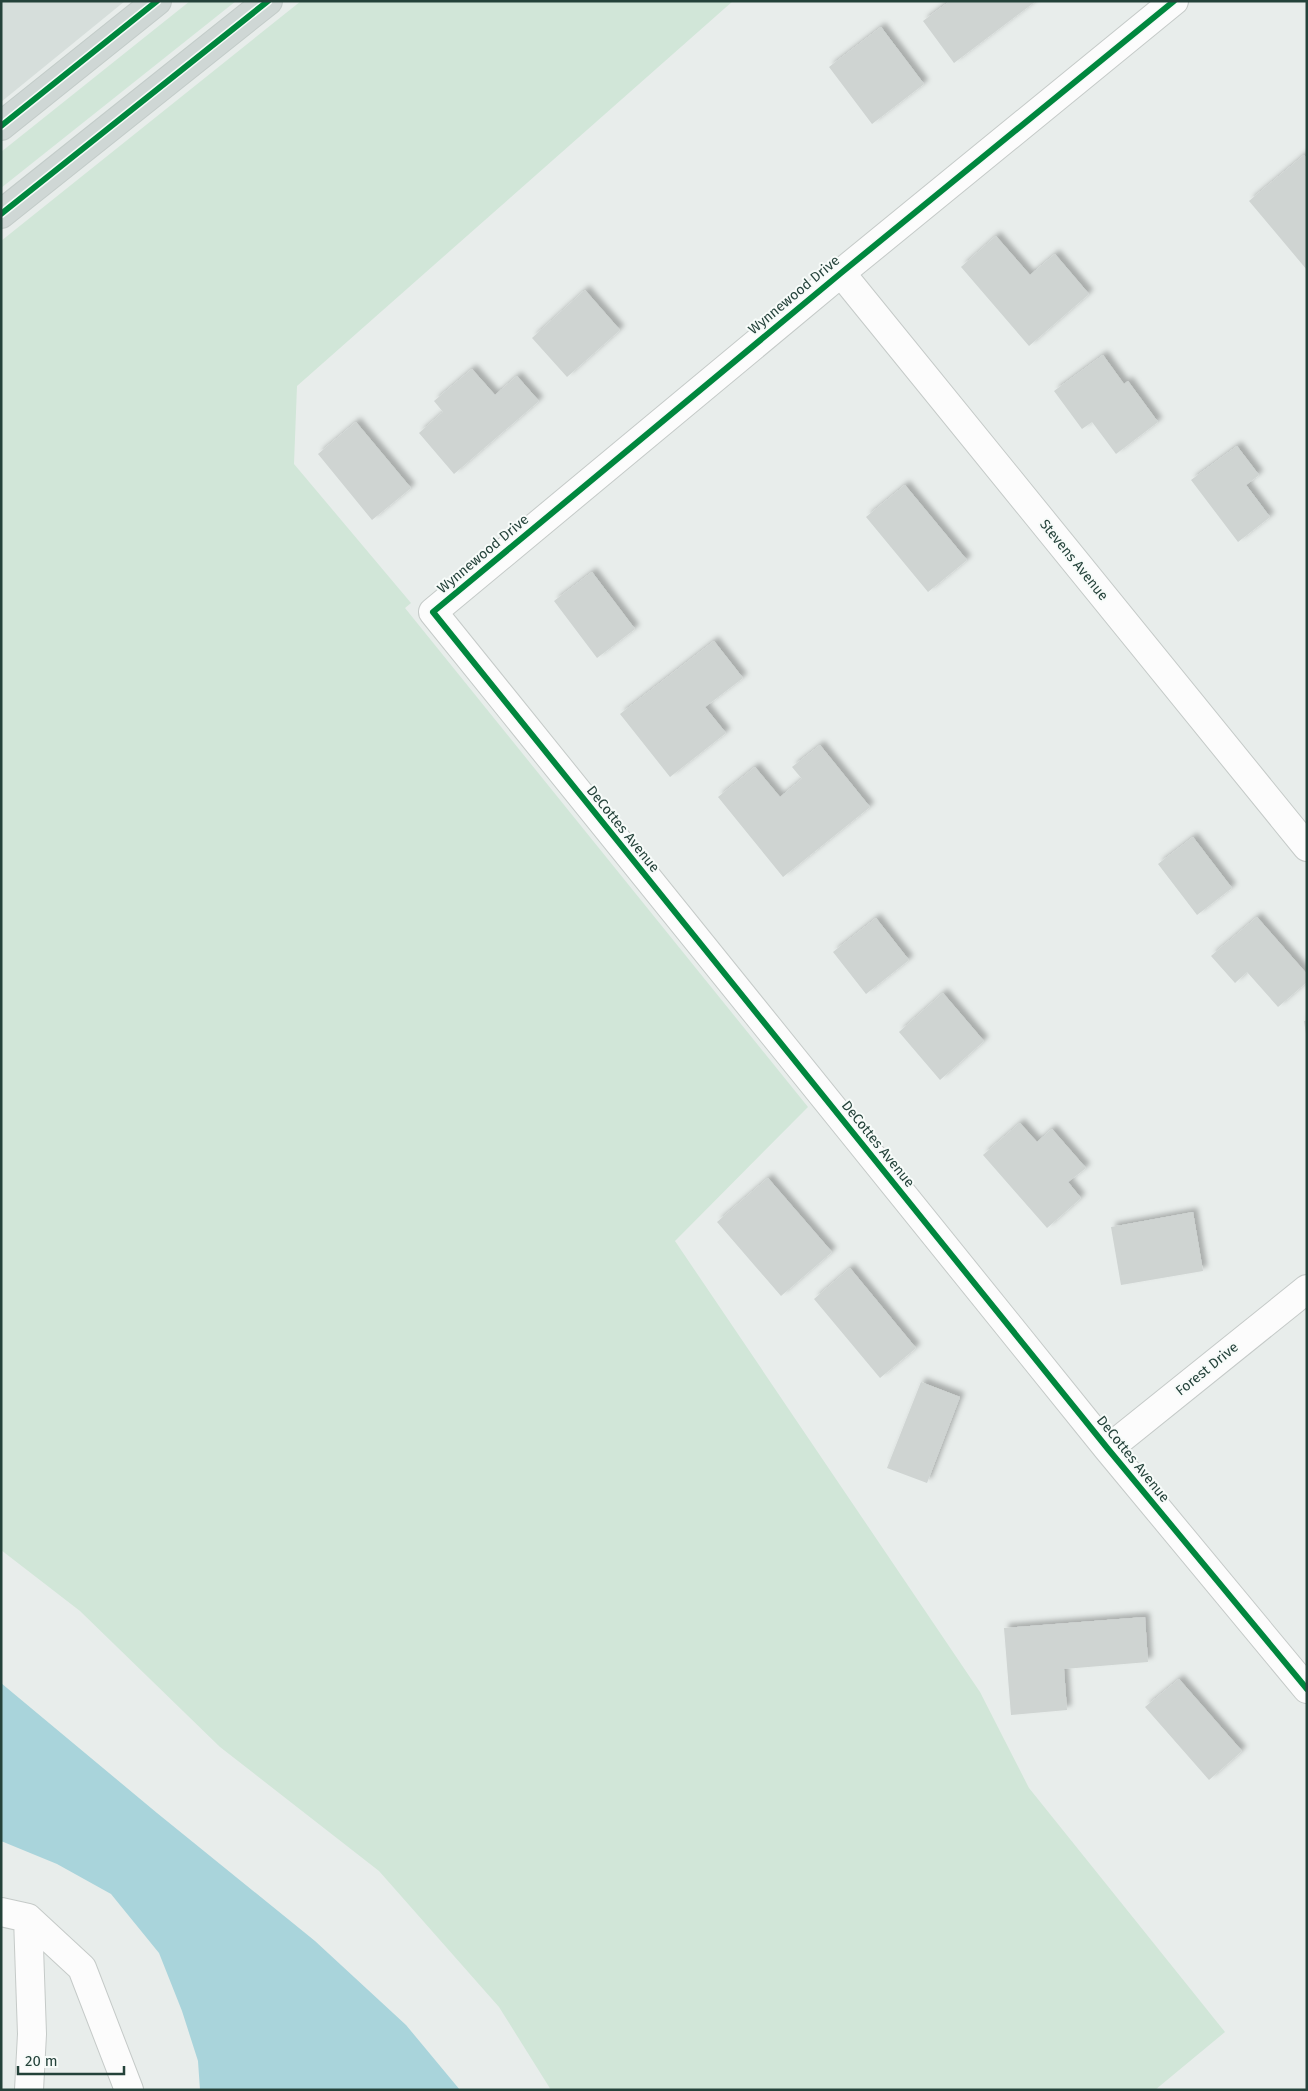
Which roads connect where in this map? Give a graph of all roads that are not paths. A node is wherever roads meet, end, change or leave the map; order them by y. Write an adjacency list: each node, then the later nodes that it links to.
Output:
1 (157, 1): 4 (main road)
2 (268, 1): 5 (main road)
3 (1174, 1): 6 (street, Wynnewood Drive)
4 (1, 126)
5 (1, 214)
6 (841, 273): 7 (street, Wynnewood Drive); 8 (street, Stevens Avenue)
7 (432, 612): 10 (street, DeCottes Avenue)
8 (1307, 847)
9 (1307, 1289): 10 (street, Forest Drive)
10 (1108, 1449): 11 (street, DeCottes Avenue)
11 (1307, 1689)
12 (1, 1912): 13 (street)
13 (28, 1918): 14 (street); 15 (street)
14 (29, 2090)
15 (129, 2090)

